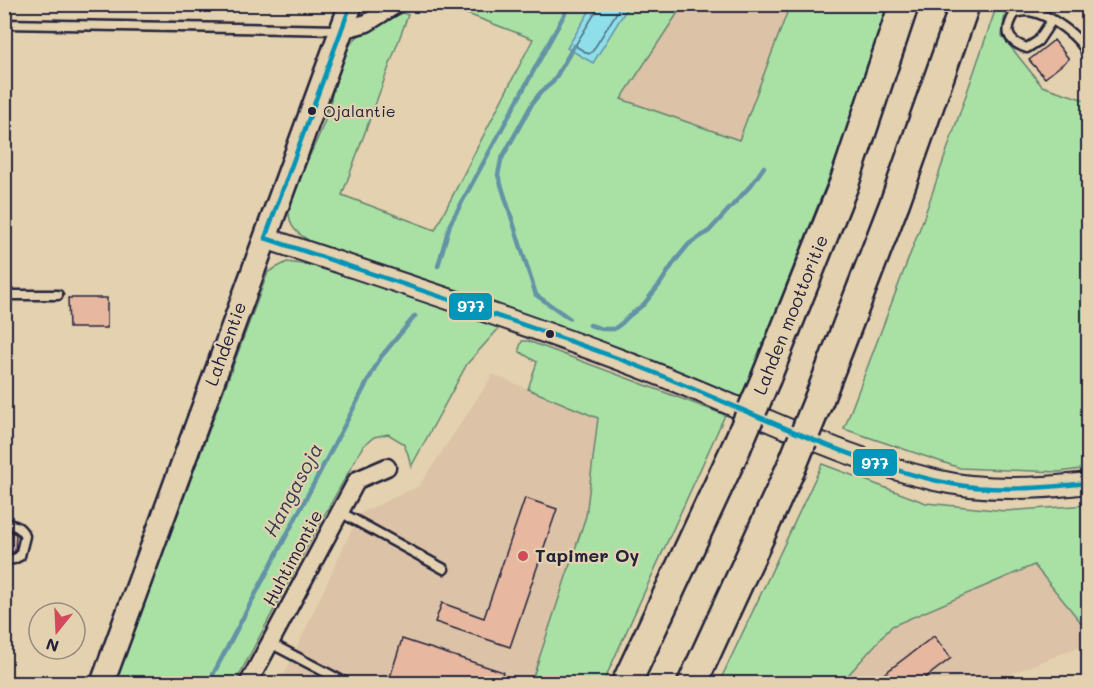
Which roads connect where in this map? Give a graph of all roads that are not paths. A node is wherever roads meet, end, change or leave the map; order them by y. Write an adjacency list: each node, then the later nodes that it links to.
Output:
1 (351, 4): 7 (main road, Lahdentie)
2 (397, 4): 7 (street)
3 (904, 4): 22 (highway, Lahden moottoritie, bridge)
4 (965, 4): 23 (highway, bridge)
5 (1052, 21): 5 (lane); 8 (lane)
6 (4, 24): 7 (lane)
7 (341, 30): 9 (main road, Lahdentie)
8 (1089, 56)
9 (265, 238): 13 (street); 19 (main road, Lahdentie)
10 (4, 295): 11 (lane)
11 (58, 295)
12 (387, 466): 14 (street, Huhtimontie)
13 (1089, 483)
14 (340, 512): 17 (lane); 18 (street, Huhtimontie)
15 (4, 524): 16 (lane)
16 (4, 560)
17 (444, 569)
18 (270, 643): 20 (street, Huhtimontie); 21 (lane)
19 (102, 684)
20 (248, 684)
21 (348, 684)
22 (626, 684)
23 (692, 684)

